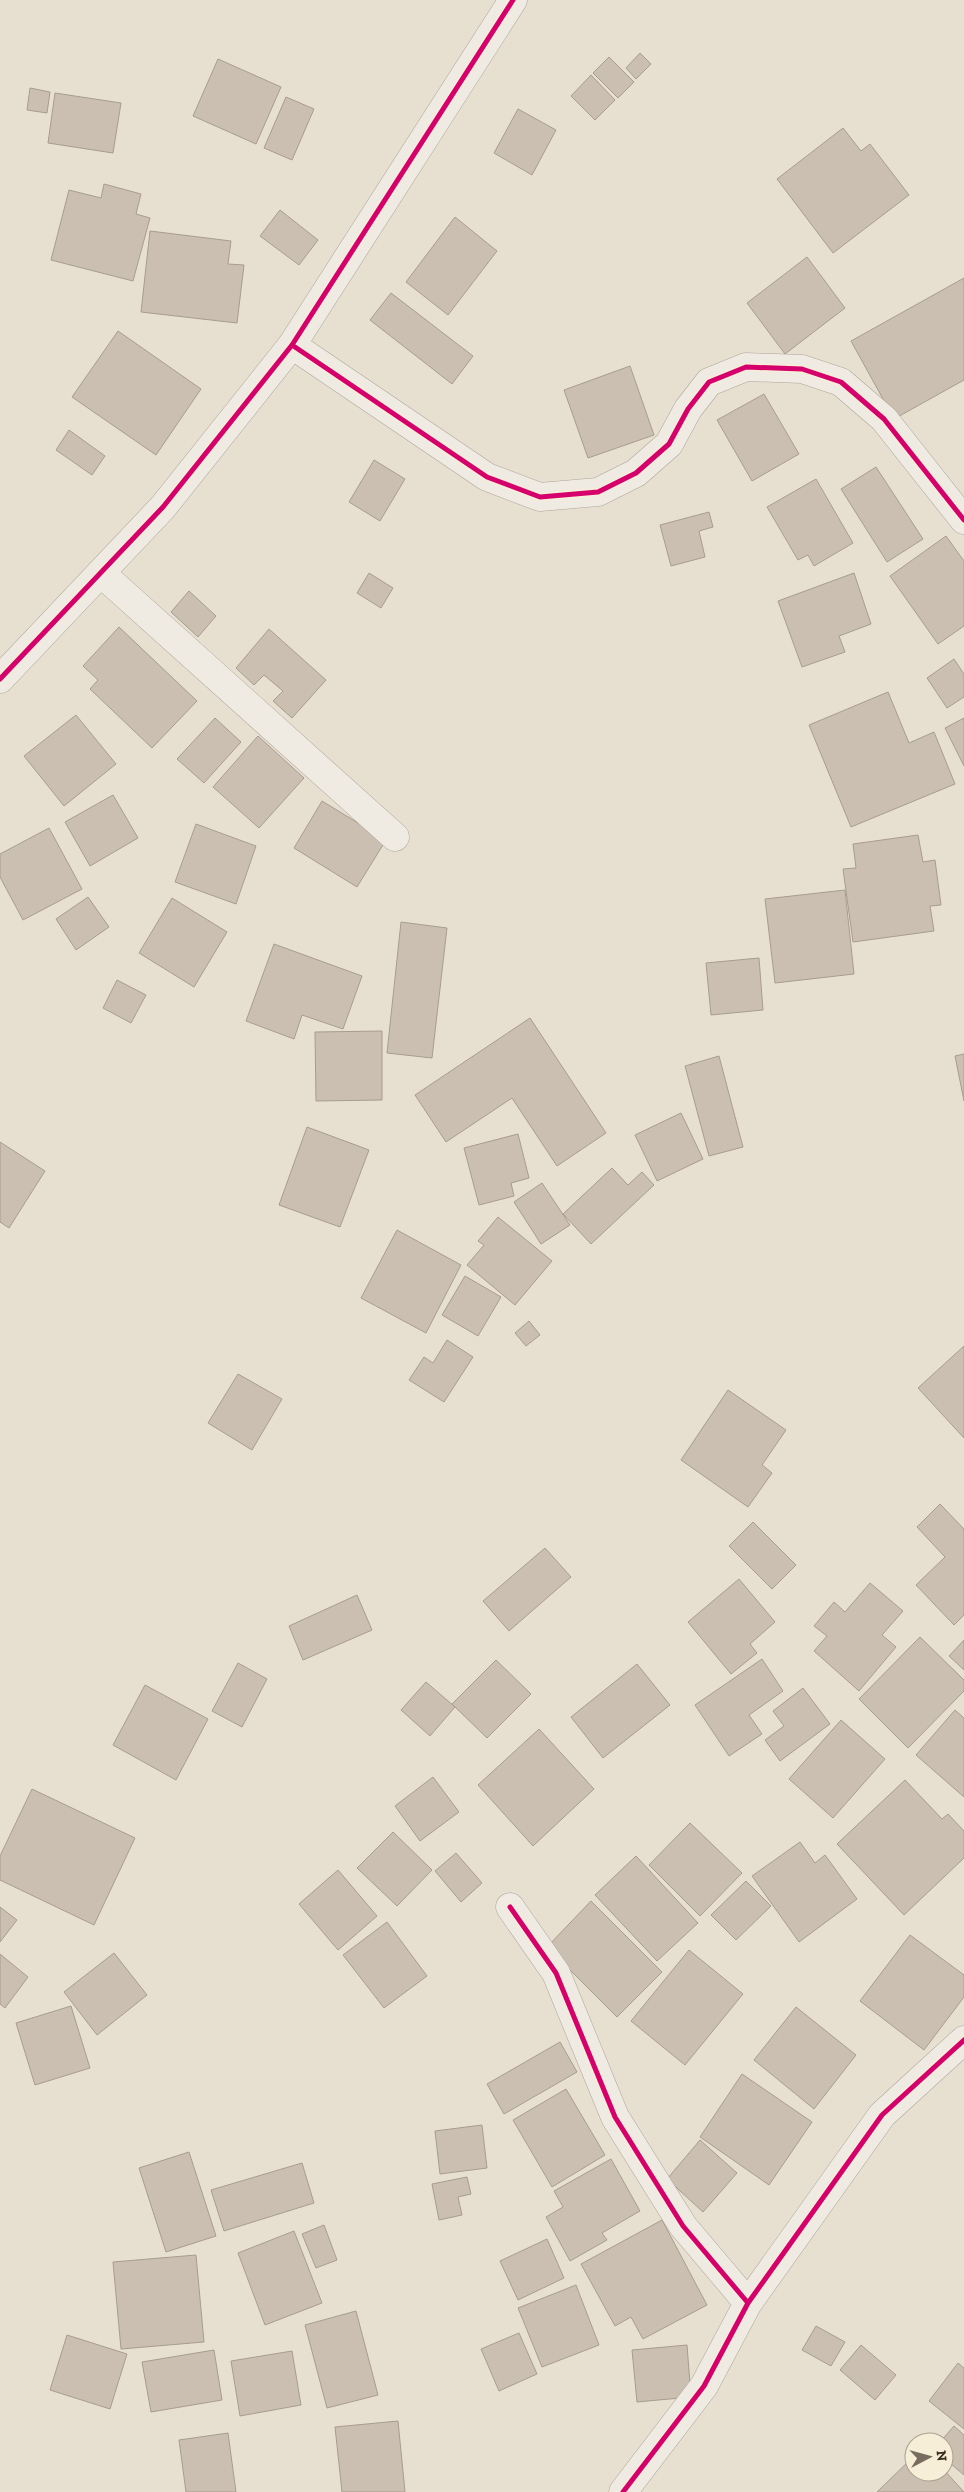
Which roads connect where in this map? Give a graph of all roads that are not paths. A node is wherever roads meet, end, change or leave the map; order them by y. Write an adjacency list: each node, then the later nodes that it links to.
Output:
1 (513, 0): 2 (street)
2 (292, 345): 3 (street); 4 (street)
3 (964, 520)
4 (101, 573): 5 (street); 6 (street)
5 (0, 679)
6 (395, 837)
7 (510, 1907): 9 (street)
8 (964, 2040): 9 (street)
9 (748, 2302): 10 (street)
10 (623, 2492)

